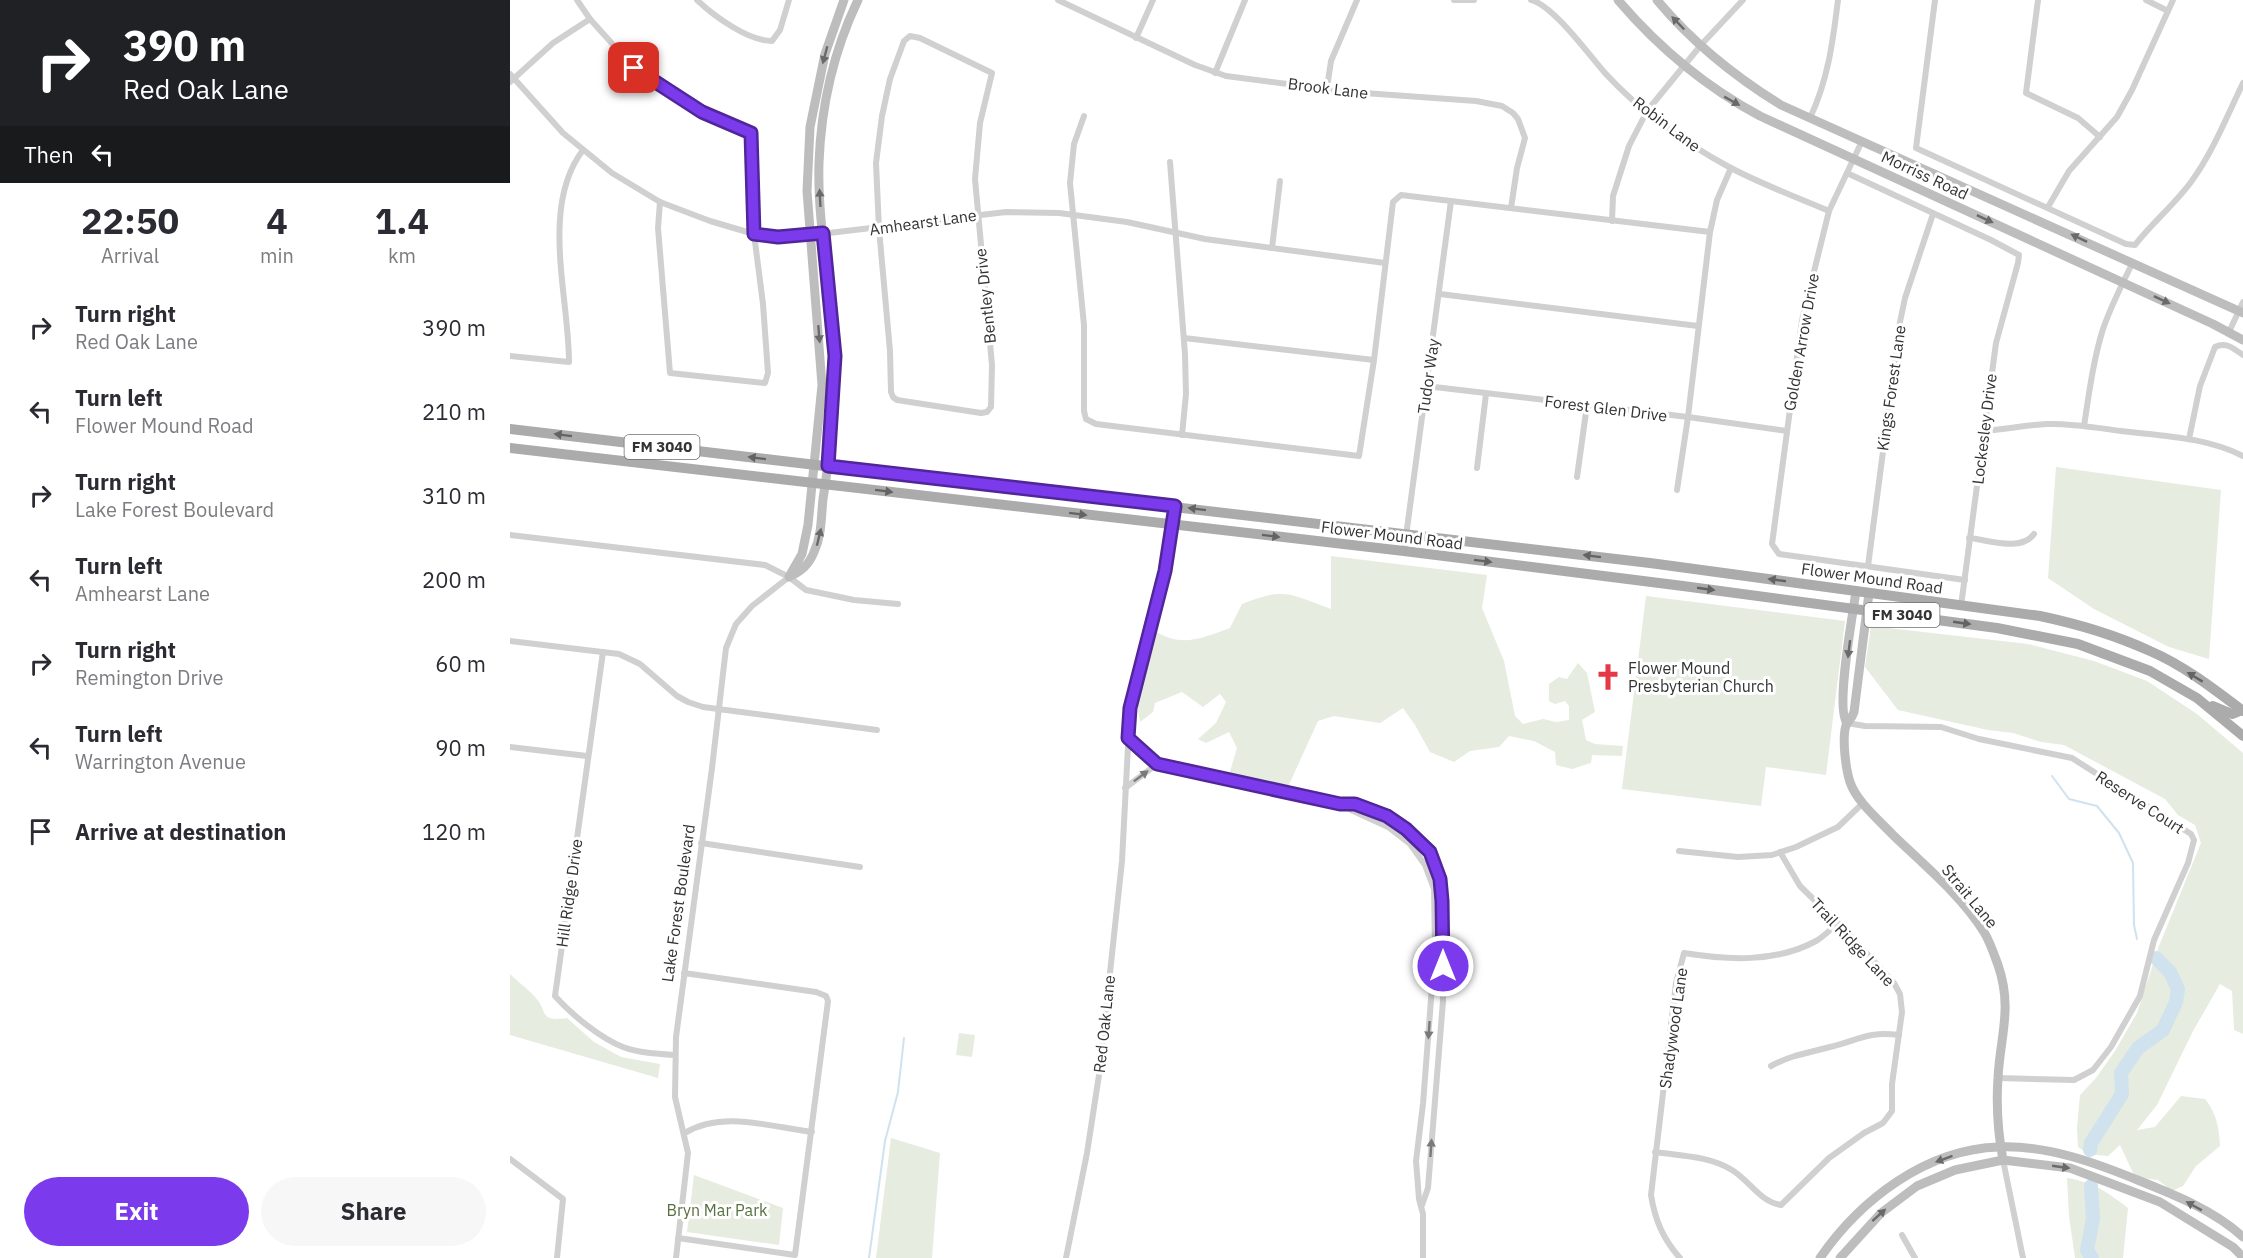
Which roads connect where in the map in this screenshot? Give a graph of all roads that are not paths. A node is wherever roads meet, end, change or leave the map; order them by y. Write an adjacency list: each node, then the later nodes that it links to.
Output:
1 (577, 0): 22 (street)
2 (697, 0): 3 (street)
3 (789, 0)
4 (844, 0): 54 (street, Lake Forest Boulevard, one-way to 54)
5 (858, 0): 52 (street, Lake Forest Boulevard, one-way to 5)
6 (1058, 0): 23 (street, Brook Lane)
7 (1153, 0): 23 (street)
8 (1245, 0): 26 (street)
9 (1357, 0): 29 (street)
10 (1454, 0): 11 (street)
11 (1474, 0)
12 (1532, 0): 30 (street, Robin Lane)
13 (1618, 0): 25 (street, Morriss Road)
14 (1657, 0): 24 (street, Morriss Road, one-way to 14)
15 (1743, 0): 24 (street)
16 (1838, 0): 32 (street)
17 (1935, 0): 43 (street)
18 (2038, 0): 33 (street)
19 (2146, 0): 21 (street)
20 (2173, 0): 21 (street)
21 (2168, 11): 33 (street)
22 (590, 19): 27 (street); 53 (street)
23 (1136, 38): 26 (street, Brook Lane)
24 (1701, 45): 25 (street); 32 (street, Morriss Road)
25 (1685, 66): 30 (street); 36 (street, Morriss Road, one-way to 36)
26 (1215, 73): 29 (street, Brook Lane)
27 (511, 78): 35 (street, Amhearst Lane)
28 (2243, 83): 43 (street)
29 (1326, 88): 44 (street, Brook Lane)
30 (1647, 111): 38 (street, Robin Lane); 49 (street)
31 (1084, 116): 46 (street)
32 (1810, 118): 34 (street, Morriss Road)
33 (2100, 137): 43 (street)
34 (1862, 141): 36 (street, Golden Arrow Drive); 58 (street, Morriss Road, one-way to 34)
35 (583, 150): 42 (street, Amhearst Lane); 67 (street)
36 (1853, 159): 39 (street, Golden Arrow Drive); 59 (street, Morriss Road, one-way to 59)
37 (1170, 162): 55 (street)
38 (1731, 168): 45 (street, Robin Lane); 51 (street)
39 (1847, 173): 45 (street, Golden Arrow Drive); 47 (street)
40 (1280, 181): 56 (street)
41 (1451, 201): 44 (street); 57 (street); 60 (street, Tudor Way)
42 (660, 202): 53 (street, Amhearst Lane); 53 (street)
43 (2048, 207)
44 (1511, 208): 49 (street)
45 (1829, 212): 75 (street, Golden Arrow Drive)
46 (1073, 214): 48 (street, Amhearst Lane); 55 (street, Amhearst Lane); 77 (street)
47 (1933, 214): 76 (street, Lockesley Drive); 96 (street, Kings Forest Lane)
48 (977, 215): 50 (street, Amhearst Lane); 50 (street, Bentley Drive); 50 (street, Bentley Drive)
49 (1612, 221): 51 (street)
50 (879, 228): 52 (street, Amhearst Lane)
51 (1710, 232): 62 (street)
52 (823, 233): 54 (street, Amhearst Lane); 82 (street, Lake Forest Boulevard)
53 (754, 234): 54 (street, Amhearst Lane)
54 (811, 234): 81 (street, Lake Forest Boulevard, one-way to 81)
55 (1177, 234): 56 (street, Amhearst Lane); 64 (street)
56 (1272, 248): 57 (street, Amhearst Lane)
57 (1386, 263): 68 (street)
58 (2132, 264): 59 (street); 61 (street, Morriss Road)
59 (2123, 282): 63 (street, Morriss Road, one-way to 63); 73 (street)
60 (1440, 294): 62 (street); 69 (street, Tudor Way)
61 (2242, 308): 63 (street)
62 (1698, 326): 72 (street)
63 (2229, 332): 65 (street, Morriss Road)
64 (1184, 338): 68 (street); 77 (street)
65 (2243, 340)
66 (2243, 355): 78 (street)
67 (510, 356)
68 (1374, 360): 77 (street)
69 (1426, 386): 70 (street, Forest Glen Drive); 90 (street, Tudor Way)
70 (1486, 394): 71 (street, Forest Glen Drive); 83 (street)
71 (1587, 405): 72 (street, Forest Glen Drive); 84 (street)
72 (1688, 417): 75 (street, Forest Glen Drive); 87 (street)
73 (2084, 426): 76 (street); 78 (street)
74 (510, 429): 81 (main road, Flower Mound Road / FM 3040, one-way to 74)
75 (1787, 431): 96 (street, Golden Arrow Drive)
76 (1983, 431): 93 (street, Lockesley Drive)
77 (1182, 435)
78 (2188, 439): 80 (street)
79 (510, 448): 85 (main road, Flower Mound Road / FM 3040)
80 (2243, 456)
81 (815, 464): 82 (main road, Flower Mound Road / FM 3040); 85 (street, Lake Forest Boulevard)
82 (828, 466): 86 (street, Lake Forest Boulevard); 88 (main road, Flower Mound Road / FM 3040)
83 (1477, 468)
84 (1577, 477)
85 (813, 483): 86 (main road, Flower Mound Road / FM 3040); 97 (street, Lake Forest Boulevard)
86 (826, 484): 89 (main road, Flower Mound Road / FM 3040, one-way to 89); 97 (street, Lake Forest Boulevard, one-way to 86)
87 (1677, 490)
88 (1175, 506): 89 (street, Red Oak Lane); 90 (main road, Flower Mound Road / FM 3040, one-way to 88)
89 (1173, 525): 94 (main road, Flower Mound Road / FM 3040, one-way to 94); 114 (street, Red Oak Lane)
90 (1406, 534): 94 (street, Tudor Way); 95 (main road, Flower Mound Road / FM 3040, one-way to 90)
91 (2034, 534): 93 (street)
92 (510, 535): 97 (street)
93 (1970, 538): 98 (street, Lockesley Drive)
94 (1404, 551): 99 (main road, Flower Mound Road / FM 3040, one-way to 99)
95 (1650, 562): 99 (main road); 100 (main road, Flower Mound Road / FM 3040, one-way to 95)
96 (1868, 566): 98 (street)
97 (789, 577): 102 (street); 109 (street, Lake Forest Boulevard)
98 (1965, 580): 103 (street, Lockesley Drive)
99 (1648, 582): 104 (main road, Flower Mound Road / FM 3040, one-way to 104)
100 (1856, 591): 101 (main road, Flower Mound Road / FM 3040); 104 (street, Strait Lane)
101 (1869, 593): 103 (main road, Flower Mound Road / FM 3040); 105 (street, Strait Lane)
102 (898, 604)
103 (1961, 606): 110 (main road, Flower Mound Road / FM 3040, one-way to 103)
104 (1854, 608): 105 (main road, Flower Mound Road / FM 3040); 111 (street, Strait Lane, one-way to 111)
105 (1867, 610): 108 (main road, Flower Mound Road / FM 3040, one-way to 108); 111 (street, Strait Lane)
106 (510, 641): 107 (street)
107 (603, 652): 109 (street); 116 (street, Hill Ridge Drive)
108 (2197, 698): 110 (main road); 113 (main road, Flower Mound Road / FM 3040)
109 (718, 709): 112 (street); 121 (street, Lake Forest Boulevard)
110 (2242, 711)
111 (1847, 723): 119 (street, Strait Lane); 130 (street, Reserve Court)
112 (877, 730)
113 (2243, 736)
114 (1128, 738): 117 (street); 118 (street, Red Oak Lane)
115 (510, 747): 116 (street)
116 (587, 756): 128 (street, Hill Ridge Drive)
117 (1157, 764): 118 (street, one-way to 117); 120 (street)
118 (1125, 788): 144 (street, Red Oak Lane)
119 (1863, 803): 123 (street); 130 (street, Strait Lane)
120 (1346, 805): 137 (street, one-way to 137); 137 (street, one-way to 120)
121 (701, 843): 124 (street); 126 (street, Lake Forest Boulevard)
122 (1679, 850): 123 (street)
123 (1780, 852): 125 (street, Trail Ridge Lane)
124 (860, 867)
125 (1837, 924): 127 (street, Trail Ridge Lane); 134 (street, Shadywood Lane)
126 (684, 973): 128 (street, Lake Forest Boulevard); 131 (street)
127 (1899, 1035): 129 (street); 134 (street, Trail Ridge Lane)
128 (675, 1055): 132 (street, Lake Forest Boulevard)
129 (1771, 1066)
130 (1998, 1078): 133 (street, Strait Lane)
131 (812, 1132): 132 (street); 140 (street)
132 (685, 1133): 140 (street, Lake Forest Boulevard)
133 (2001, 1146): 136 (street, Strait Lane); 139 (street, one-way to 133); 147 (street, one-way to 147)
134 (1655, 1152): 146 (street, Shadywood Lane)
135 (510, 1159): 142 (street)
136 (2003, 1160): 141 (street, one-way to 141); 148 (street, one-way to 136); 150 (street, Strait Lane)
137 (1422, 1205): 145 (street)
138 (1902, 1235): 149 (street)
139 (2243, 1237)
140 (678, 1238): 143 (street, Lake Forest Boulevard)
141 (2243, 1257)
142 (557, 1258)
143 (676, 1258)
144 (1066, 1258)
145 (1423, 1258)
146 (1680, 1258)
147 (1820, 1258)
148 (1840, 1258)
149 (1915, 1258)
150 (2024, 1258)

